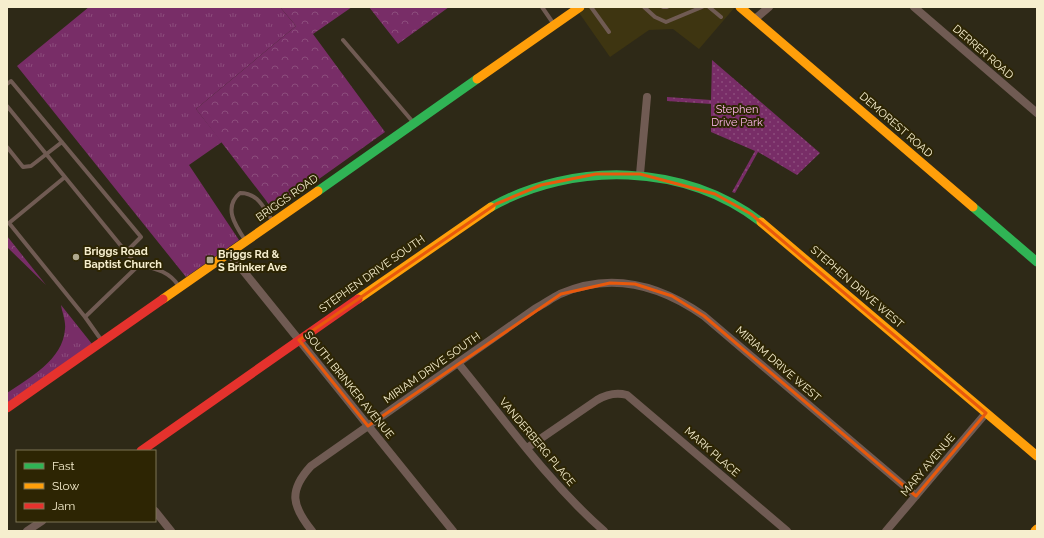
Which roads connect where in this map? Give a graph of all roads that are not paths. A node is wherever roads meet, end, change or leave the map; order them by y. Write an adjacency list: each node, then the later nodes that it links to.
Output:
1 (542, 7): 14 (lane)
2 (580, 7): 14 (street, BRIGGS ROAD)
3 (591, 7): 15 (lane)
4 (644, 7): 7 (lane)
5 (663, 7): 6 (lane)
6 (667, 7)
7 (702, 7)
8 (709, 7): 12 (lane)
9 (740, 7): 13 (street, DEMOREST ROAD)
10 (769, 7): 13 (street)
11 (914, 7): 20 (street, DERRER ROAD)
12 (721, 17)
13 (755, 20): 31 (street, DEMOREST ROAD)
14 (554, 25): 21 (street, BRIGGS ROAD)
15 (609, 32)
16 (343, 40): 21 (lane)
17 (7, 84): 22 (lane)
18 (647, 97): 25 (street)
19 (7, 106): 24 (lane)
20 (1037, 113)
21 (414, 123): 27 (street, BRIGGS ROAD)
22 (62, 142): 24 (lane); 29 (lane)
23 (7, 147): 24 (lane)
24 (47, 155): 26 (lane)
25 (640, 174): 36 (street, STEPHEN DRIVE SOUTH); 40 (street, STEPHEN DRIVE WEST)
26 (65, 177): 29 (lane); 35 (lane)
27 (273, 222): 28 (street, BRIGGS ROAD); 28 (lane)
28 (246, 241): 30 (street, BRIGGS ROAD)
29 (126, 252): 32 (lane)
30 (229, 253): 34 (street, BRIGGS ROAD); 36 (street, SOUTH BRINKER AVENUE)
31 (1037, 262)
32 (140, 264): 34 (lane); 35 (lane)
33 (610, 283): 38 (street, MIRIAM DRIVE SOUTH); 45 (street, MIRIAM DRIVE WEST)
34 (180, 287): 37 (street, BRIGGS ROAD)
35 (85, 317): 37 (lane)
36 (299, 340): 41 (street, SOUTH BRINKER AVENUE); 43 (street, STEPHEN DRIVE SOUTH)
37 (103, 341): 39 (street, BRIGGS ROAD)
38 (458, 363): 41 (street, MIRIAM DRIVE SOUTH); 42 (street, VANDERBERG PLACE)
39 (7, 408)
40 (986, 413): 44 (street, STEPHEN DRIVE WEST); 45 (street, MARY AVENUE)
41 (368, 426): 50 (street, MIRIAM DRIVE SOUTH); 51 (street, SOUTH BRINKER AVENUE)
42 (527, 448): 52 (street, VANDERBERG PLACE); 53 (street, MARK PLACE)
43 (142, 450)
44 (1037, 456)
45 (916, 496): 54 (street, MARY AVENUE)
46 (156, 512): 49 (street)
47 (41, 522): 48 (street)
48 (29, 531)
49 (171, 531)
50 (312, 531)
51 (453, 531)
52 (604, 531)
53 (788, 531)
54 (886, 531)

